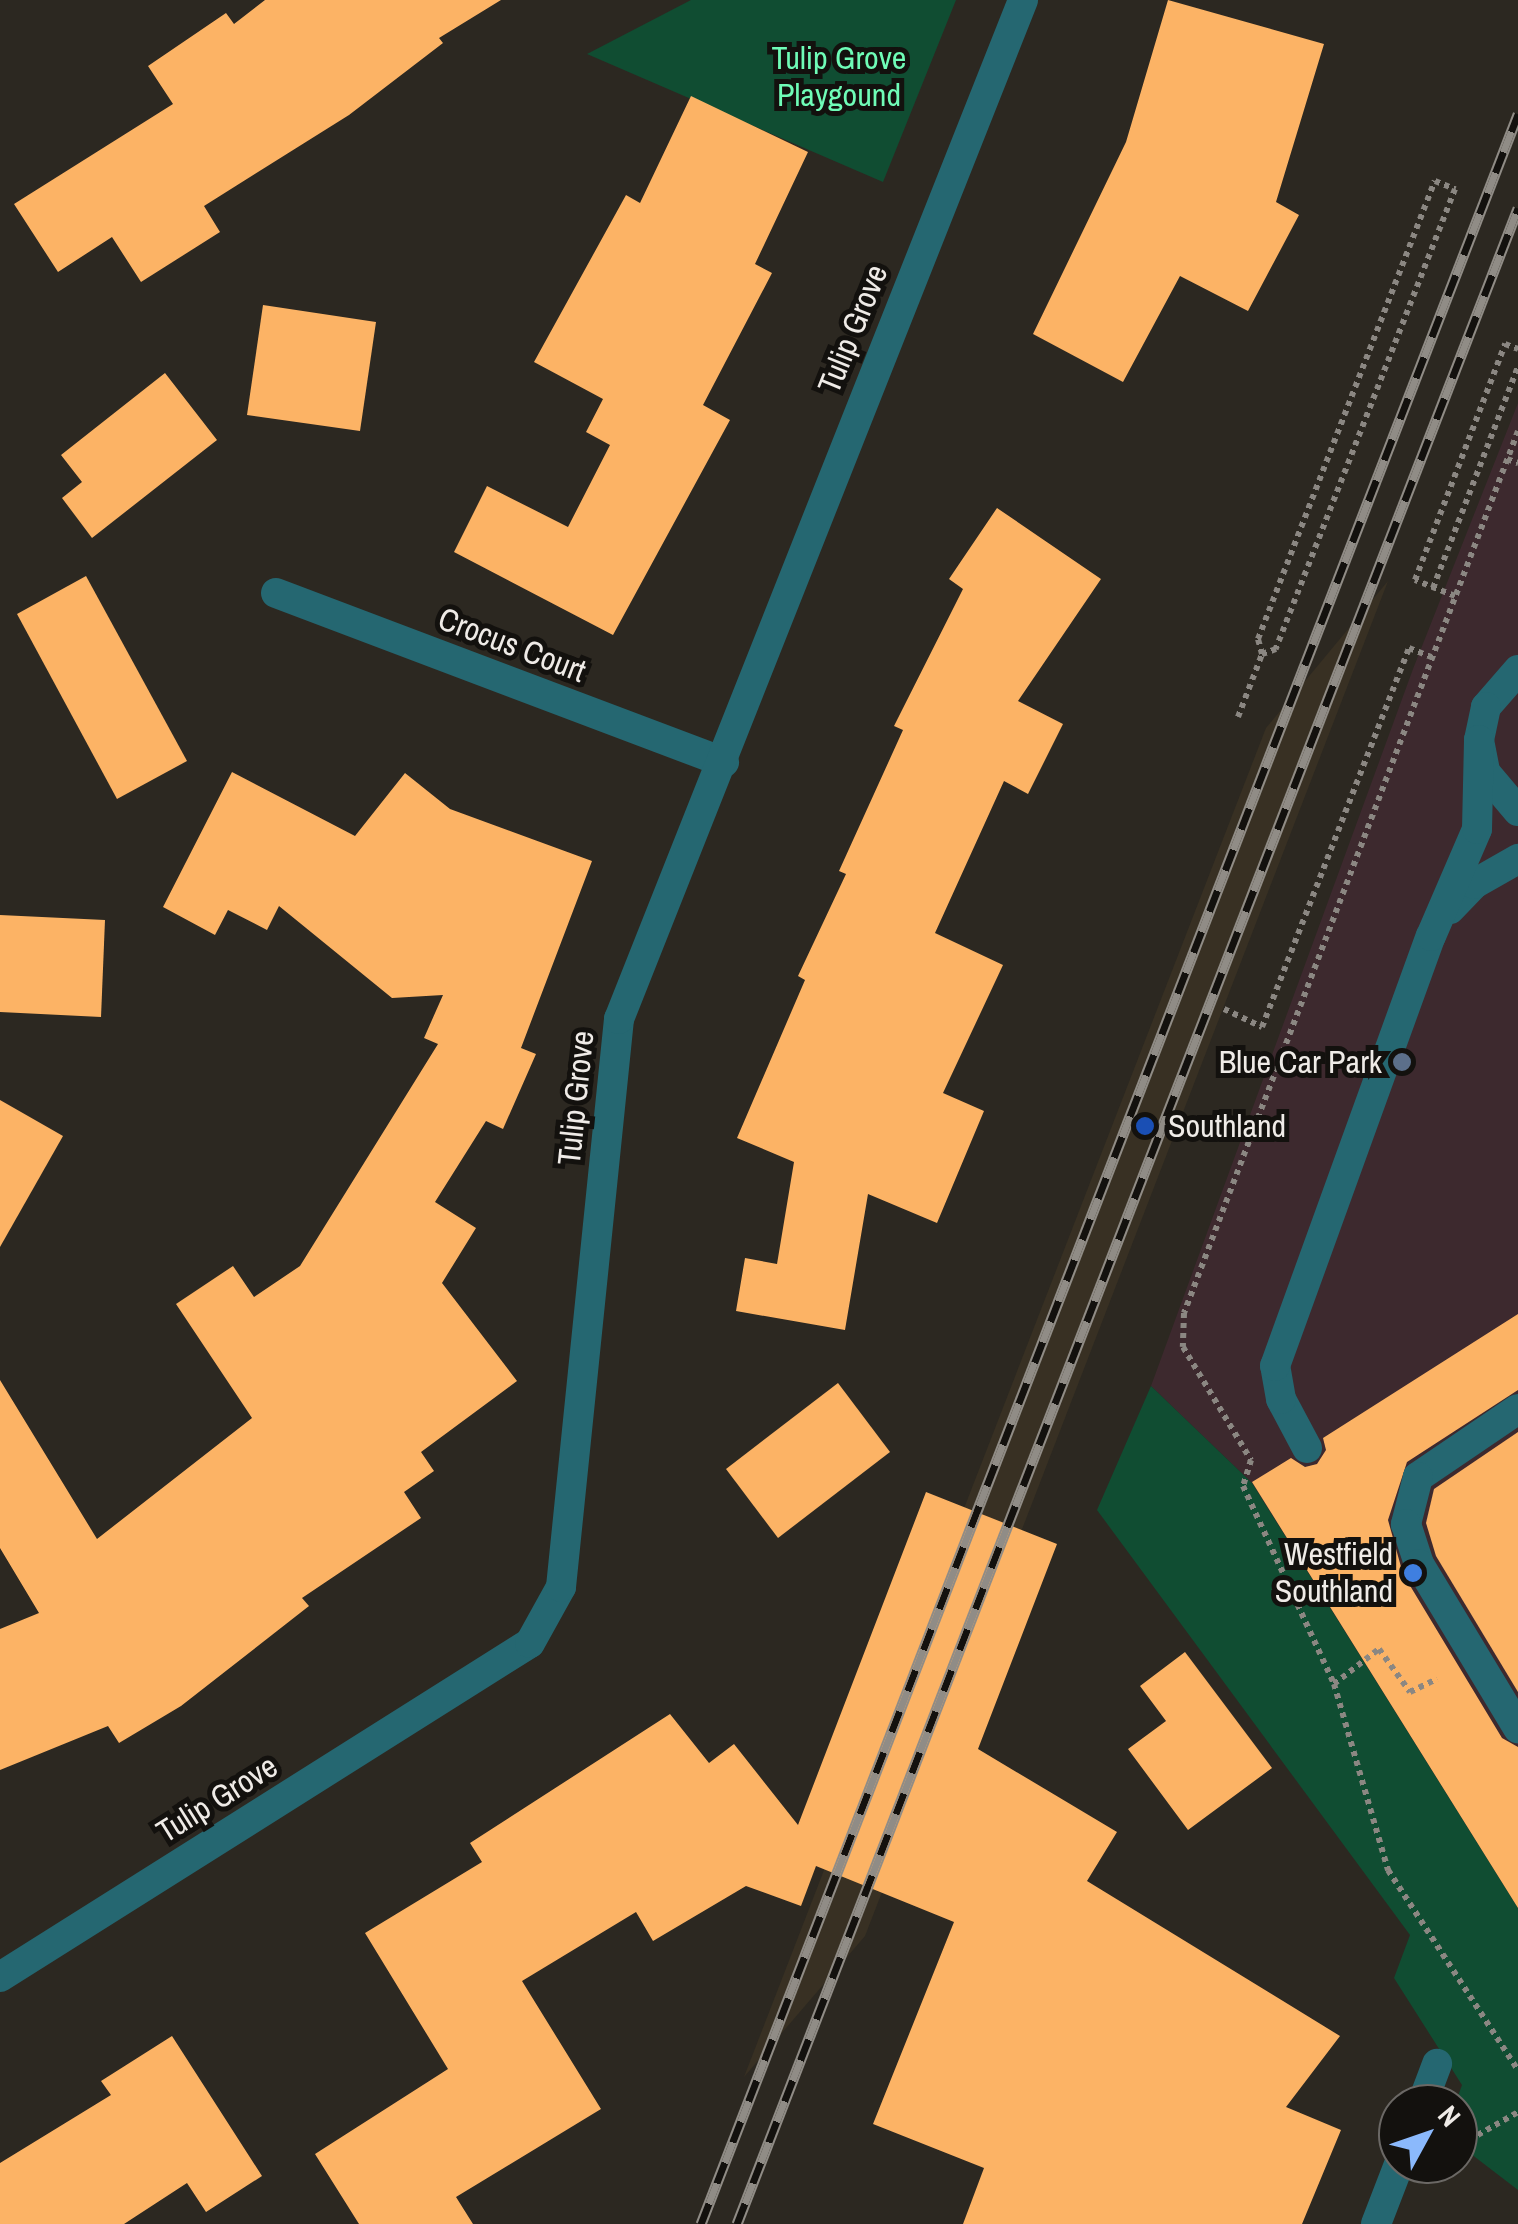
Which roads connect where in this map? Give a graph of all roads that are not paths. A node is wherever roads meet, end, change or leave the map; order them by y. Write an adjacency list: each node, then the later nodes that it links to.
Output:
1 (1022, 0): 5 (street, Tulip Grove)
2 (276, 592): 5 (street, Crocus Court)
3 (1518, 670): 4 (street)
4 (1479, 740): 6 (street); 8 (street)
5 (724, 762): 12 (street, Tulip Grove)
6 (1518, 812)
7 (1518, 859): 8 (street)
8 (1430, 936): 10 (street)
9 (1518, 1409): 11 (street)
10 (1308, 1448)
11 (1518, 1728)
12 (0, 1976)
13 (1437, 2064): 14 (street)
14 (1430, 2084)
15 (1391, 2184): 16 (street)
16 (1376, 2224)

